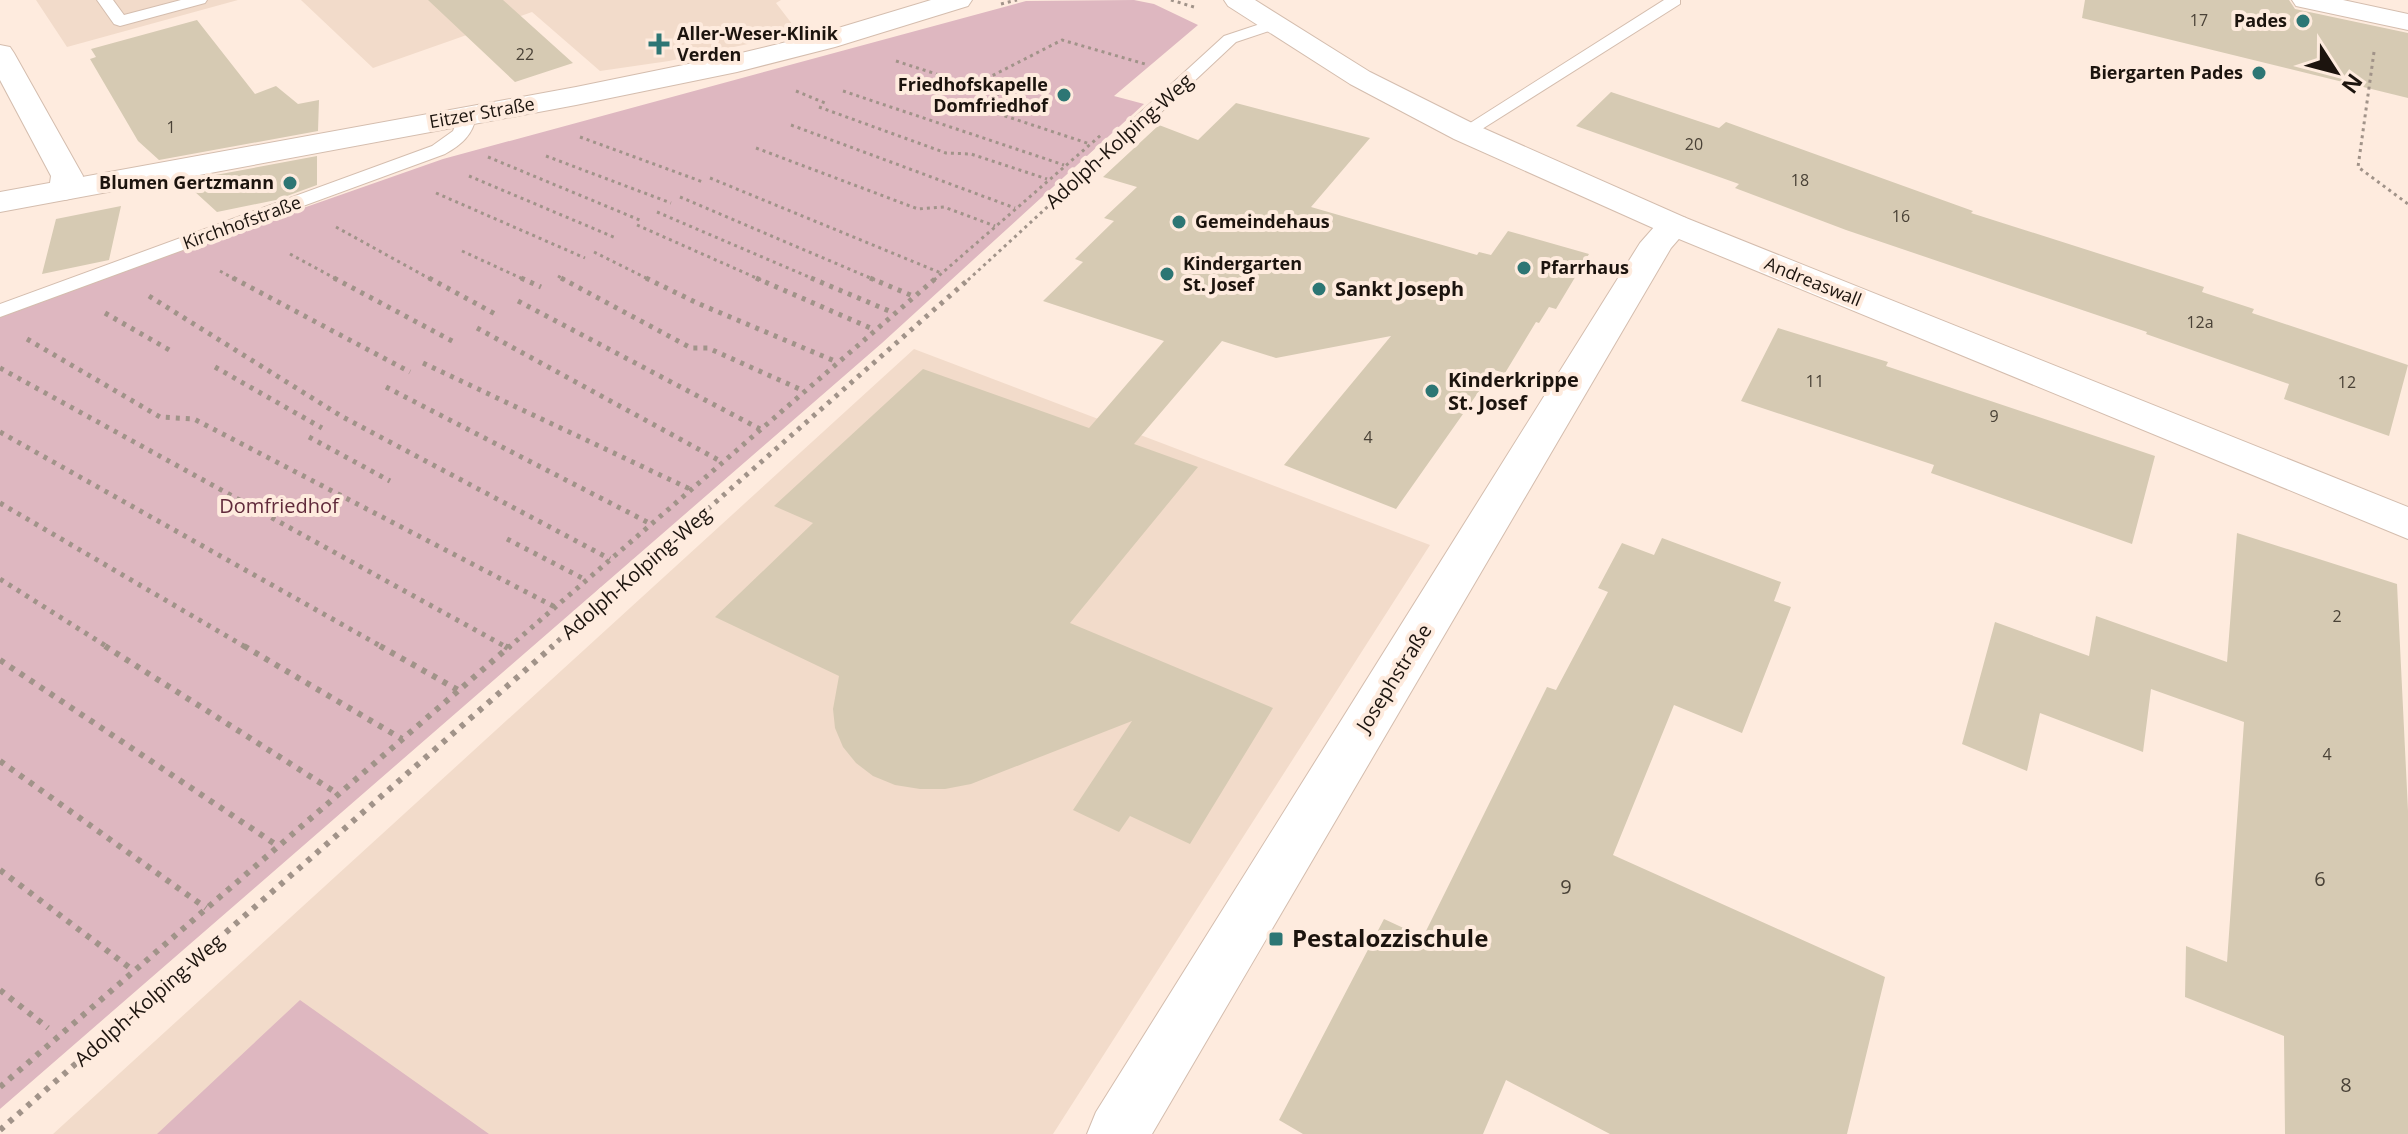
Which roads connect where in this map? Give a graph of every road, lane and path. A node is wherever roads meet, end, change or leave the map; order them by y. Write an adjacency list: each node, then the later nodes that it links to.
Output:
1 (105, 0): 2 (lane)
2 (199, 0)
3 (959, 0): 16 (main road, Eitzer Straße)
4 (1237, 0): 9 (main road, Andreaswall)
5 (1672, 0): 19 (lane)
6 (2305, 0): 7 (main road)
7 (2378, 16): 8 (main road); 36 (path)
8 (2408, 22)
9 (1275, 24): 12 (lane, Adolph-Kolping-Weg); 19 (main road, Andreaswall)
10 (0, 53): 31 (main road)
11 (892, 60): 13 (path)
12 (1189, 77): 13 (path); 18 (lane, Adolph-Kolping-Weg)
13 (972, 86): 22 (path)
14 (843, 91): 26 (path)
15 (819, 107): 29 (path)
16 (467, 116): 31 (main road, Eitzer Straße); 57 (lane, Kirchhofstraße)
17 (791, 125): 37 (path)
18 (1136, 126): 100 (path, Adolph-Kolping-Weg)
19 (1465, 132): 42 (main road, Andreaswall)
20 (1102, 134): 22 (path)
21 (579, 137): 30 (path)
22 (1090, 144): 26 (path)
23 (756, 148): 43 (path)
24 (482, 155): 40 (path)
25 (546, 156): 35 (path)
26 (1065, 165): 29 (path)
27 (457, 171): 44 (path)
28 (710, 178): 50 (path)
29 (1048, 180): 37 (path)
30 (703, 182)
31 (65, 190): 34 (main road, Eitzer Straße)
32 (430, 190): 48 (path)
33 (680, 197): 54 (path)
34 (0, 202)
35 (671, 203)
36 (2408, 204)
37 (1015, 208): 43 (path)
38 (657, 212): 58 (path)
39 (324, 221): 59 (path)
40 (642, 221)
41 (637, 225): 61 (path)
42 (1674, 225): 81 (main road, Andreaswall); 101 (main road, Josephstraße)
43 (995, 226): 50 (path)
44 (616, 238)
45 (462, 251): 52 (path)
46 (594, 252): 66 (path)
47 (290, 254): 63 (path)
48 (585, 258)
49 (219, 271): 69 (path)
50 (941, 273): 54 (path)
51 (558, 276): 71 (path)
52 (541, 287)
53 (139, 290): 83 (path)
54 (913, 296): 58 (path)
55 (518, 301): 73 (path)
56 (93, 306): 64 (path)
57 (0, 311)
58 (894, 313): 61 (path)
59 (497, 315)
60 (477, 328): 76 (path)
61 (875, 330): 66 (path)
62 (17, 334): 86 (path)
63 (454, 342)
64 (171, 351)
65 (423, 363): 78 (path)
66 (837, 363): 71 (path)
67 (215, 367): 72 (path)
68 (0, 368): 87 (path)
69 (410, 372)
70 (386, 387): 80 (path)
71 (804, 391): 73 (path)
72 (322, 428)
73 (760, 429): 76 (path)
74 (0, 432): 89 (path)
75 (309, 437): 77 (path)
76 (722, 462): 78 (path)
77 (390, 481)
78 (690, 489): 80 (path)
79 (0, 503): 90 (path)
80 (651, 524): 83 (path)
81 (2408, 524)
82 (507, 539): 85 (path)
83 (610, 559): 85 (path)
84 (0, 579): 92 (path)
85 (586, 580): 86 (path)
86 (555, 607): 87 (path)
87 (508, 648): 89 (path)
88 (0, 660): 93 (path)
89 (458, 690): 90 (path)
90 (402, 739): 92 (path)
91 (0, 761): 95 (path)
92 (338, 794): 93 (path)
93 (278, 846): 95 (path)
94 (0, 870): 96 (path)
95 (206, 908): 96 (path)
96 (134, 971): 99 (path)
97 (1, 992): 98 (path)
98 (48, 1028)
99 (0, 1087)
100 (0, 1130)
101 (1118, 1134)

